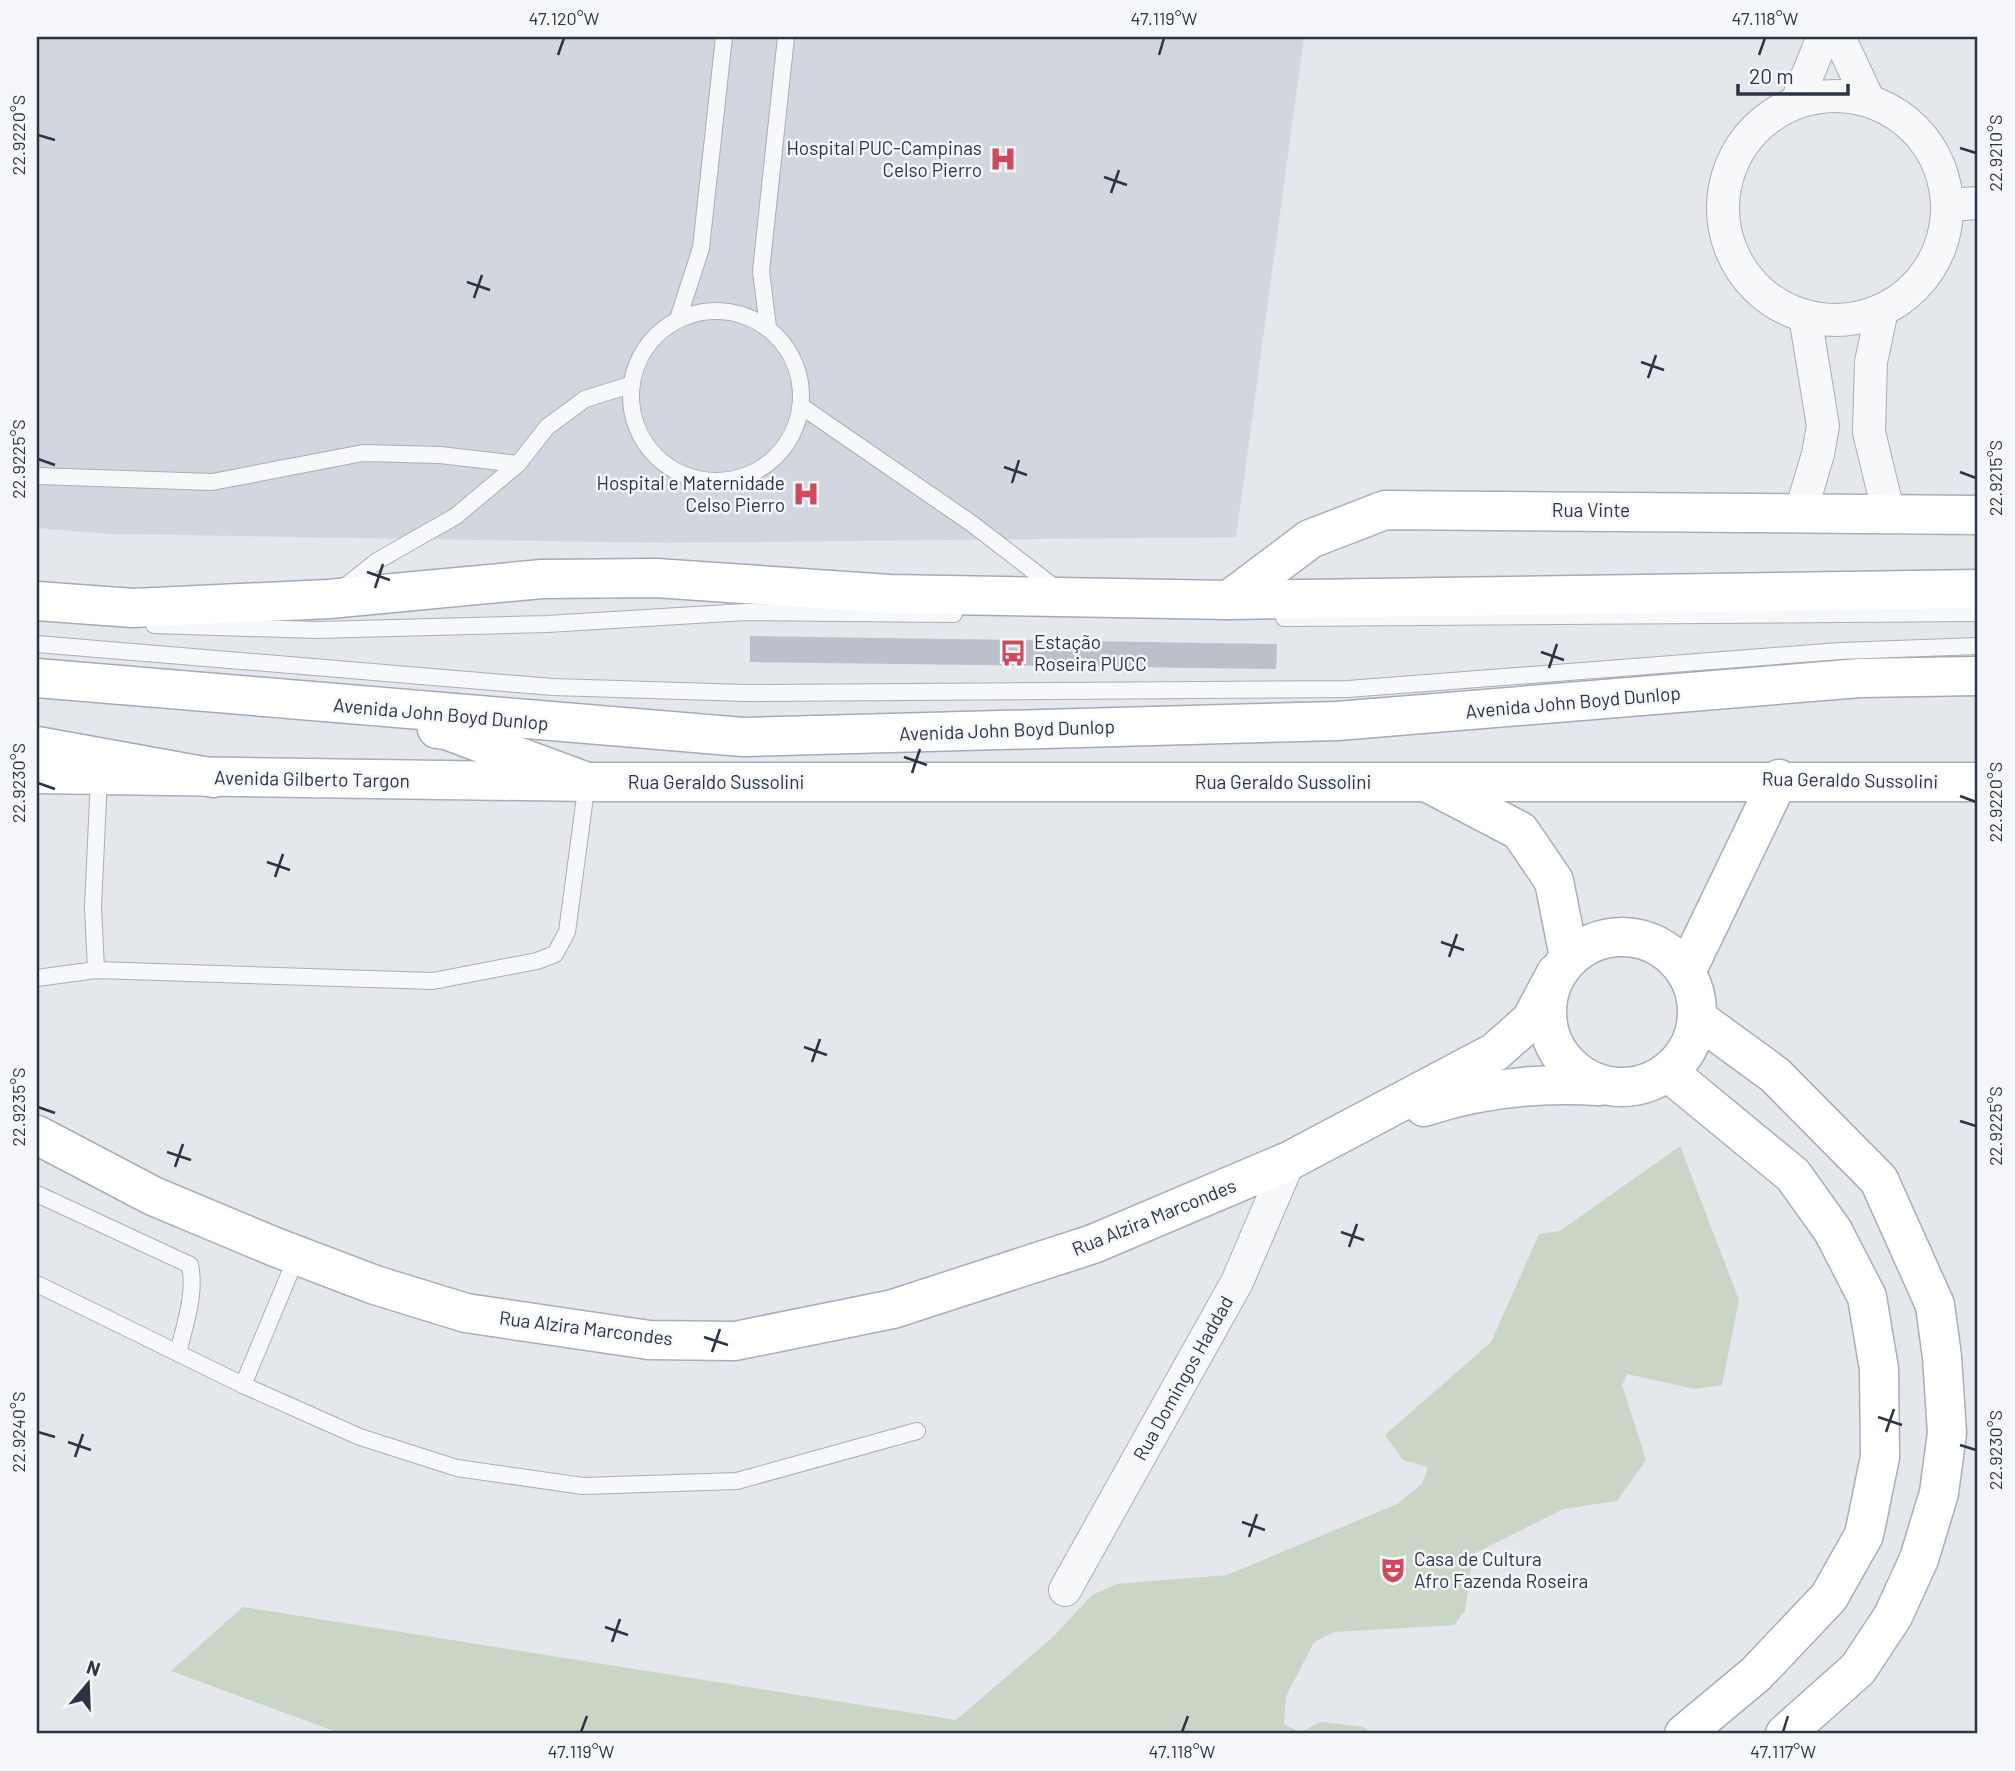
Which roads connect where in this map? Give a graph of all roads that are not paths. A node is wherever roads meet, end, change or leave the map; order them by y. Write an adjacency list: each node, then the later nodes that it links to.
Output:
1 (724, 37): 10 (lane)
2 (786, 37): 11 (lane)
3 (1823, 37): 6 (street)
4 (1839, 37): 5 (street)
5 (1868, 99): 6 (street); 7 (street)
6 (1797, 101): 9 (street)
7 (1963, 204): 8 (street)
8 (1882, 310): 9 (street); 17 (street)
9 (1805, 316): 16 (street)
10 (678, 319): 11 (lane); 12 (lane)
11 (768, 327): 13 (lane)
12 (630, 385): 13 (lane); 14 (lane)
13 (801, 406): 20 (lane)
14 (518, 464): 15 (lane); 21 (lane)
15 (37, 475)
16 (1801, 511): 17 (street, Rua Vinte); 22 (street, Rua Vinte)
17 (1889, 515): 18 (street, Rua Vinte)
18 (1978, 515)
19 (1978, 589): 24 (street)
20 (1068, 598): 21 (street); 22 (street)
21 (329, 599): 23 (street)
22 (1229, 600): 24 (street)
23 (37, 601)
24 (1837, 603): 25 (lane); 28 (lane)
25 (1978, 613)
26 (968, 614): 27 (lane)
27 (37, 617)
28 (1274, 618)
29 (37, 644): 31 (lane)
30 (1978, 646): 31 (lane)
31 (1850, 665): 32 (street, Avenida John Boyd Dunlop); 33 (street, Avenida John Boyd Dunlop)
32 (1978, 676)
33 (37, 678)
34 (37, 704): 40 (street)
35 (37, 746): 38 (street)
36 (37, 774): 37 (street, Avenida Gilberto Targon)
37 (99, 777): 38 (street, Avenida Gilberto Targon); 44 (lane)
38 (214, 778): 40 (street, Avenida Gilberto Targon)
39 (1779, 779): 41 (street, Rua Geraldo Sussolini); 42 (street, Rua Geraldo Sussolini); 45 (street)
40 (587, 782): 41 (street, Rua Geraldo Sussolini); 44 (lane)
41 (1427, 782): 43 (street)
42 (1978, 782)
43 (1563, 965): 45 (street); 49 (street); 50 (street, Rua Alzira Marcondes)
44 (96, 970): 46 (lane)
45 (1686, 972): 47 (street)
46 (37, 978)
47 (1698, 1018): 48 (street); 61 (street)
48 (1668, 1072): 49 (street); 60 (street)
49 (1610, 1086): 50 (street, Rua Alzira Marcondes)
50 (1346, 1133): 52 (street, Rua Alzira Marcondes)
51 (37, 1135): 54 (street, Rua Alzira Marcondes)
52 (1289, 1161): 54 (street, Rua Alzira Marcondes); 59 (street, Rua Domingos Haddad)
53 (37, 1194): 56 (lane)
54 (296, 1256): 57 (lane)
55 (37, 1284): 56 (lane)
56 (178, 1353): 57 (lane)
57 (243, 1385): 58 (lane)
58 (917, 1431)
59 (1065, 1590)
60 (1684, 1734)
61 (1785, 1734)

